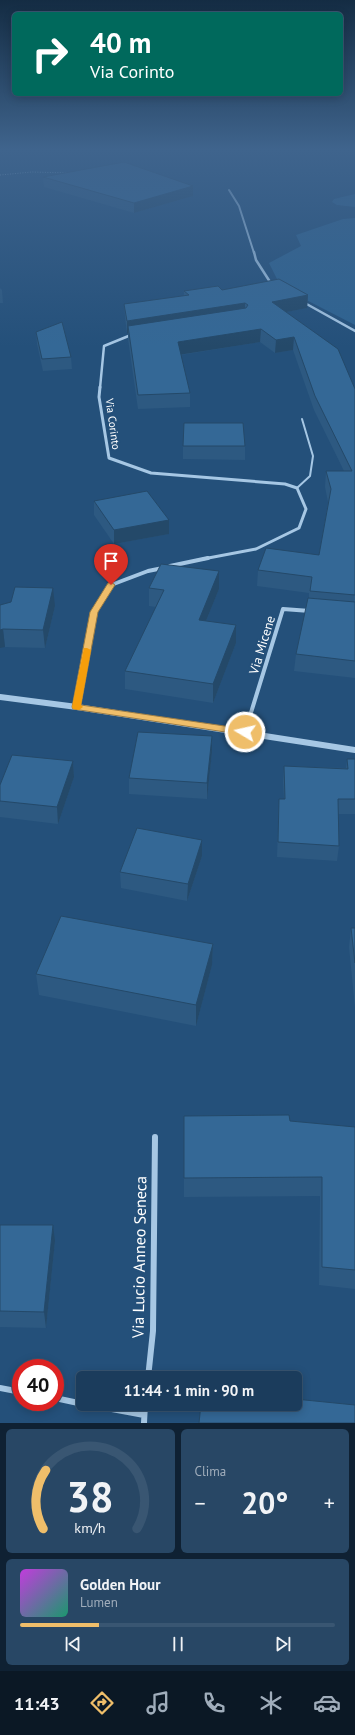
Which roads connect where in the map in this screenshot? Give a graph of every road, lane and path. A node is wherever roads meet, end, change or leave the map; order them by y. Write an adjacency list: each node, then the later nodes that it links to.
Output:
1 (242, 214): 2 (street)
2 (272, 286)
3 (300, 301): 4 (street)
4 (355, 331)
5 (138, 334): 7 (street, Via Corinto)
6 (302, 419): 7 (lane)
7 (297, 488): 10 (street)
8 (315, 612): 11 (street, Via Micene)
9 (0, 697): 10 (street)
10 (77, 707): 11 (street)
11 (245, 732): 12 (street)
12 (355, 750)
13 (155, 1137): 14 (street, Via Lucio Anneo Seneca)
14 (149, 1371)
15 (0, 1388): 16 (street)
16 (12, 1390)
17 (64, 1400): 18 (street)
18 (76, 1402)
19 (122, 1411): 21 (street)
20 (144, 1411): 21 (street)
21 (144, 1415): 22 (street)
22 (144, 1423)

